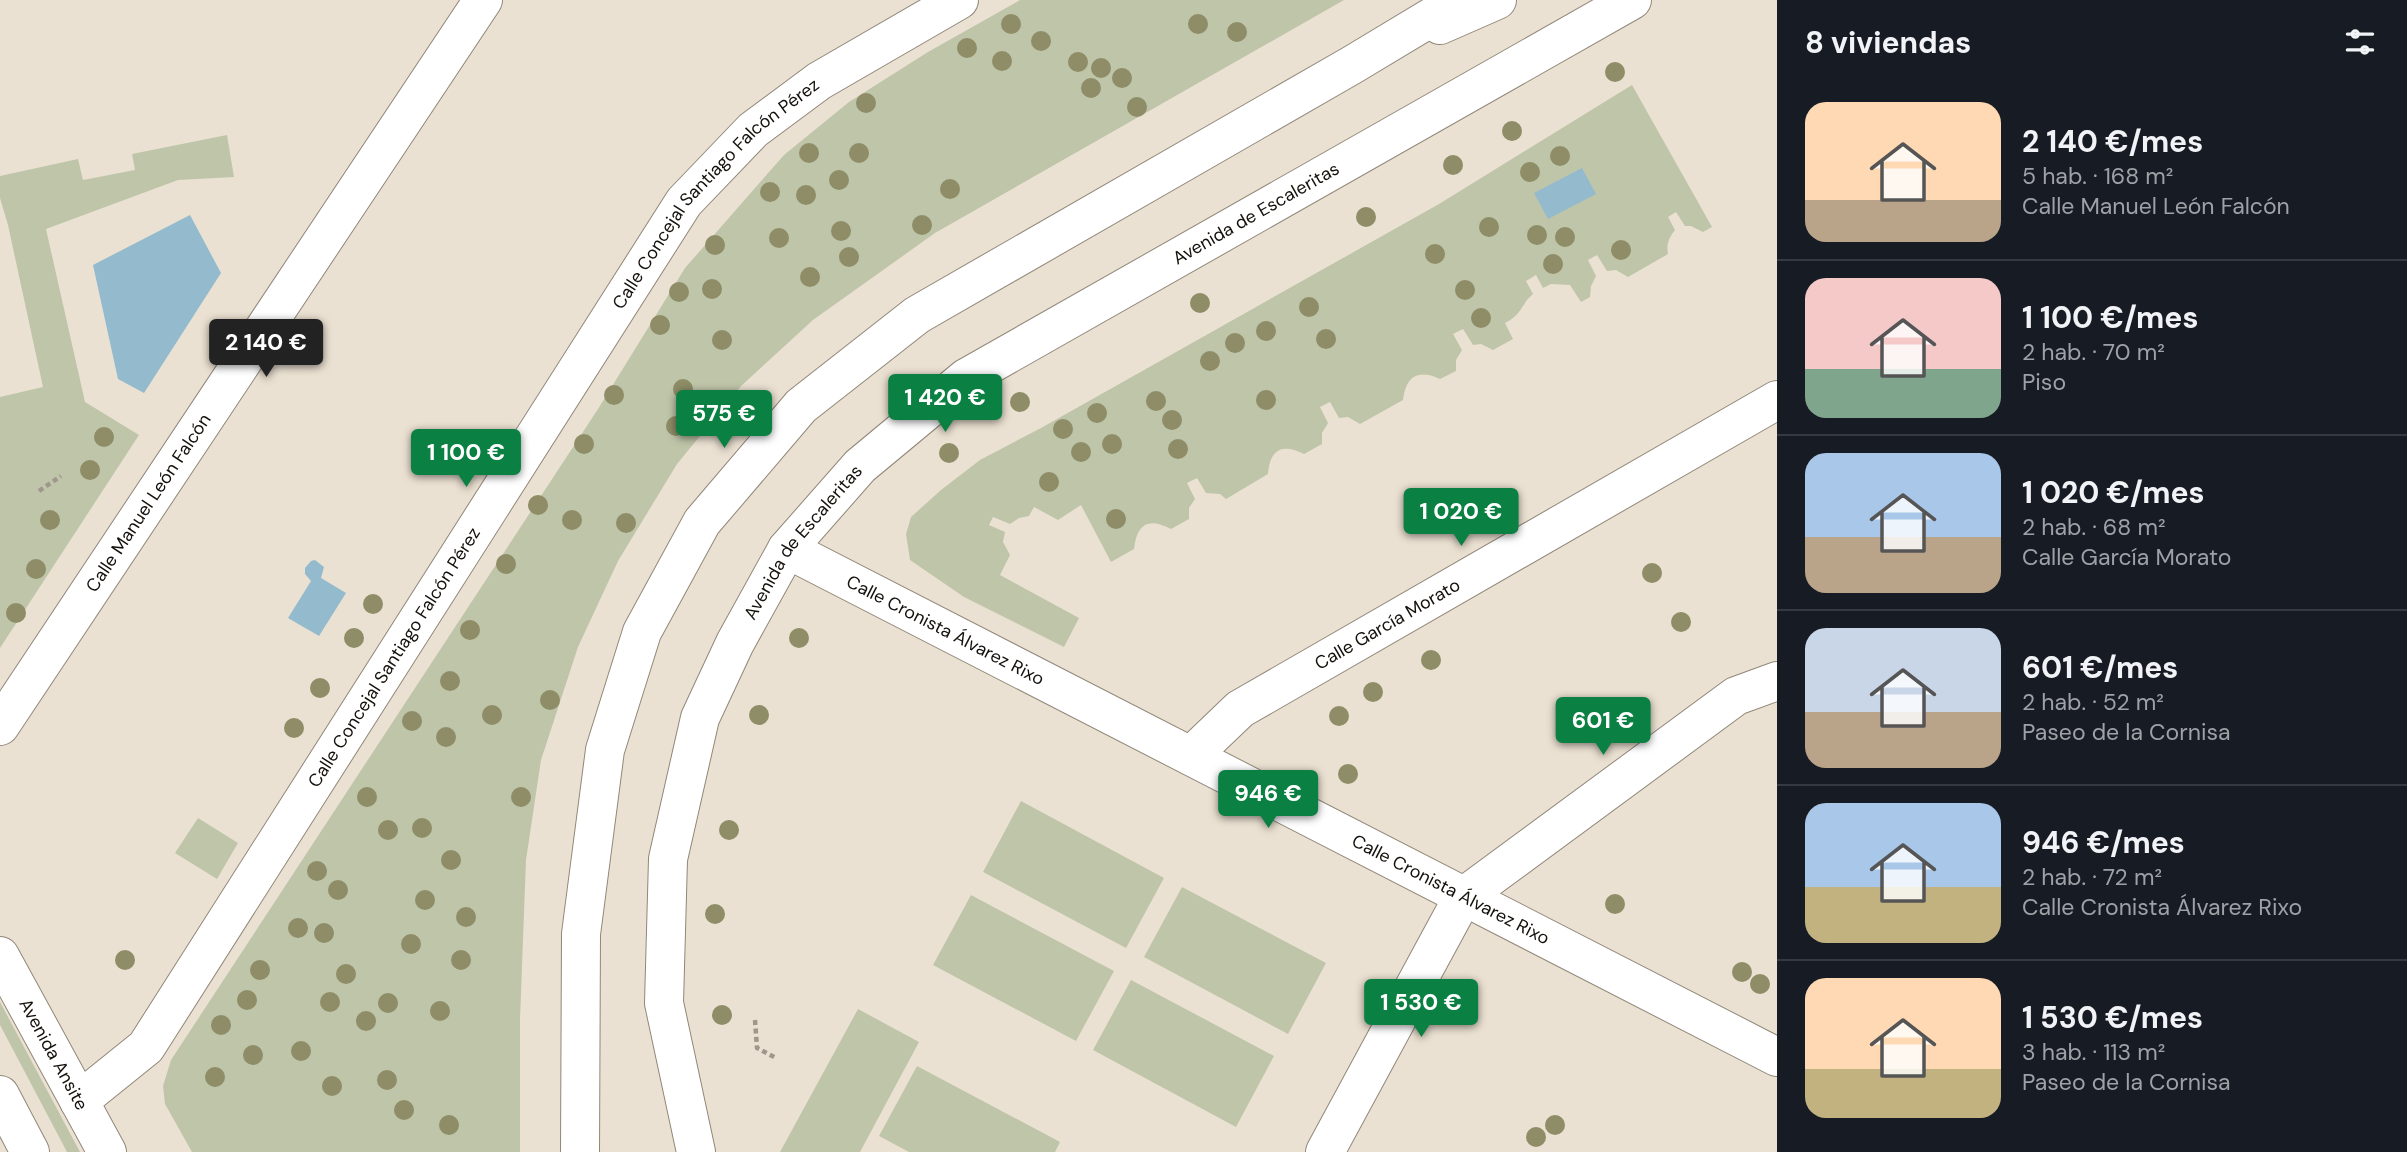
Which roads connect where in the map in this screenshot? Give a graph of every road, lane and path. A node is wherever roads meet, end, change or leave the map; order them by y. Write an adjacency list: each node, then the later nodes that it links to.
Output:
1 (483, 0): 12 (street, Calle Manuel León Falcón)
2 (959, 0): 20 (street, Calle Concejal Santiago Falcón Pérez)
3 (1460, 0): 6 (street)
4 (1497, 0): 6 (street)
5 (1630, 3): 10 (street, Avenida de Escaleritas)
6 (1352, 65): 23 (street)
7 (1777, 400): 13 (street, Calle García Morato)
8 (61, 476): 9 (path)
9 (39, 491)
10 (787, 550): 13 (street, Calle Cronista Álvarez Rixo); 24 (street, Avenida de Escaleritas)
11 (1777, 681): 14 (street)
12 (0, 726)
13 (1191, 756): 14 (street, Calle Cronista Álvarez Rixo)
14 (1463, 897): 17 (street, Calle Cronista Álvarez Rixo); 25 (street)
15 (0, 956): 20 (street, Avenida Ansite)
16 (755, 1020): 18 (path)
17 (1777, 1057)
18 (776, 1058)
19 (0, 1095): 21 (street)
20 (79, 1101): 22 (street, Avenida Ansite)
21 (30, 1152)
22 (107, 1152)
23 (580, 1152)
24 (696, 1152)
25 (1325, 1152)

